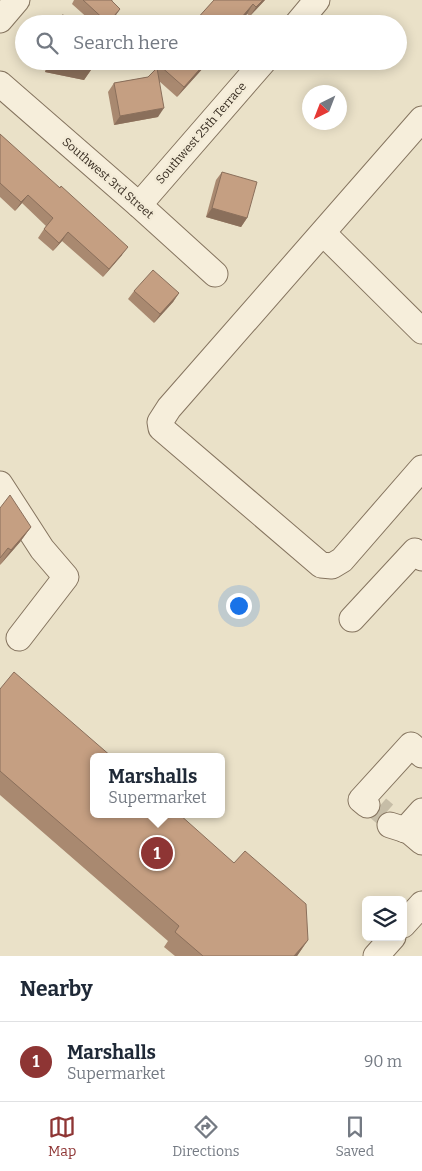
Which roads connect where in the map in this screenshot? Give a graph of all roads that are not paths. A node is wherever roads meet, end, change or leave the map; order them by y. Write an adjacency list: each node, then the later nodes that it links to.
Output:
1 (17, 0): 4 (street)
2 (317, 0): 3 (street)
3 (304, 15)
4 (0, 20)
5 (256, 70): 8 (street, Southwest 25th Terrace)
6 (0, 84): 8 (street, Southwest 3rd Street)
7 (422, 120): 9 (street)
8 (139, 205): 10 (street, Southwest 3rd Street)
9 (323, 233): 11 (street); 12 (street)
10 (215, 274)
11 (422, 331)
12 (422, 468)
13 (0, 484): 16 (street)
14 (420, 551): 15 (street)
15 (352, 620)
16 (19, 638)
17 (422, 755): 19 (street)
18 (422, 811): 19 (street)
19 (387, 820)
20 (422, 904): 21 (street)
21 (407, 921)
22 (389, 941): 23 (street)
23 (376, 956)

